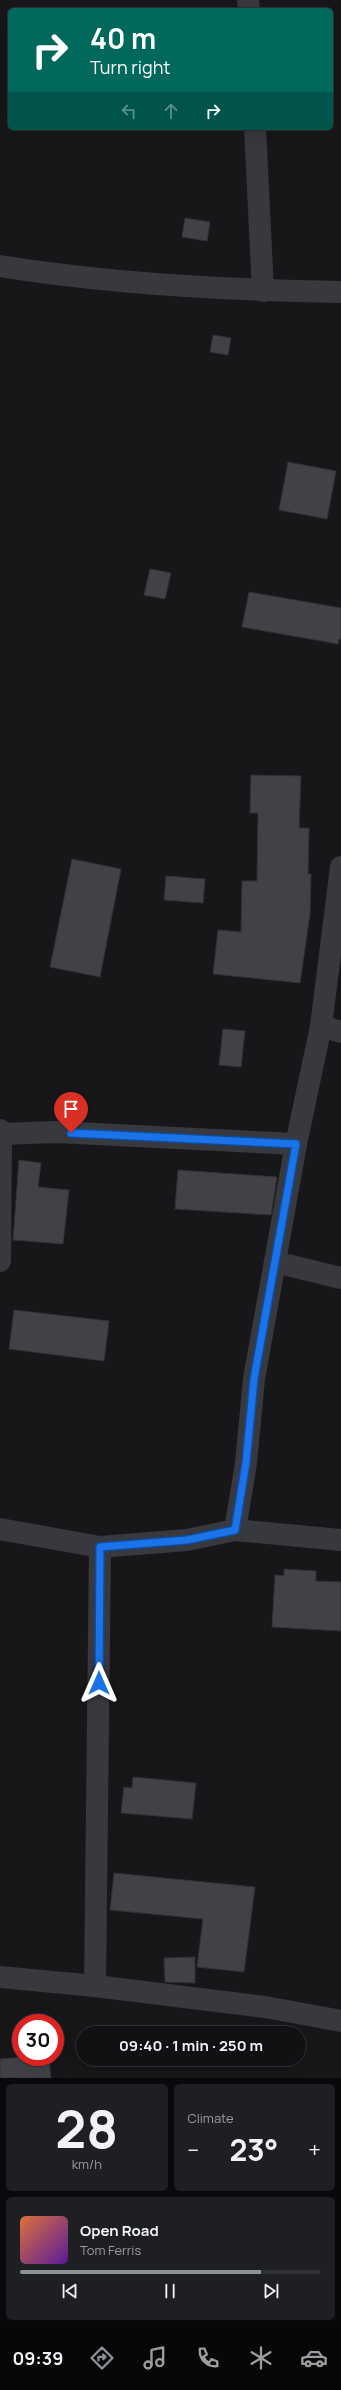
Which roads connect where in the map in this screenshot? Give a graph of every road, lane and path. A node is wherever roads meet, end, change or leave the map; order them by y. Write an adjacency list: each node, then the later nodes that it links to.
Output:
1 (255, 130): 3 (street)
2 (0, 266): 3 (street)
3 (263, 291): 4 (street)
4 (341, 292)
5 (341, 867): 6 (street)
6 (331, 1029): 8 (street)
7 (1, 1132): 8 (street); 9 (street)
8 (296, 1144): 10 (street)
9 (0, 1261)
10 (275, 1262): 11 (street); 13 (street)
11 (341, 1278)
12 (0, 1529): 15 (street)
13 (235, 1530): 14 (street); 15 (street)
14 (341, 1540)
15 (100, 1547): 17 (street)
16 (0, 1977): 17 (street)
17 (95, 1986): 18 (street)
18 (341, 2021)

